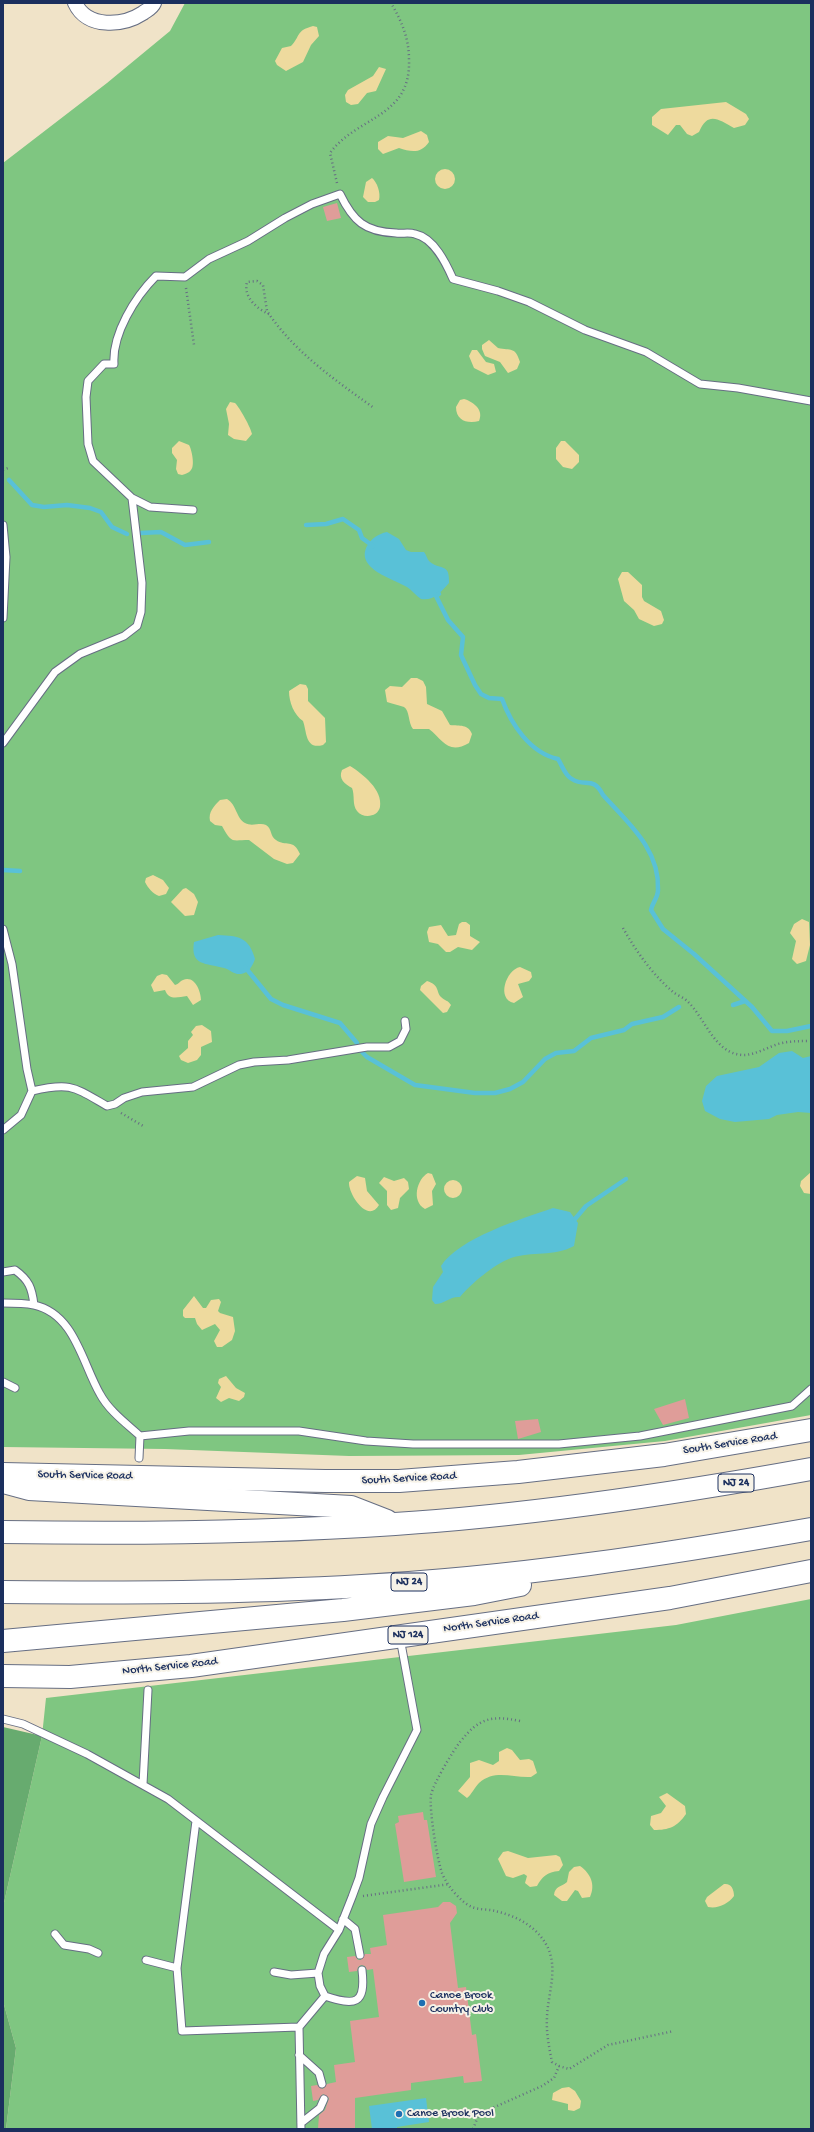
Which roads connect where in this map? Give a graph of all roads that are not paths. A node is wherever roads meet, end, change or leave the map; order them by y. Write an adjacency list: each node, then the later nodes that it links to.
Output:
1 (75, 3): 2 (street)
2 (154, 3)
3 (811, 402): 4 (lane)
4 (132, 498): 5 (lane); 8 (lane)
5 (193, 510)
6 (3, 525): 7 (lane)
7 (3, 618)
8 (3, 743)
9 (3, 929): 11 (lane)
10 (405, 1021): 11 (lane)
11 (32, 1091): 12 (lane)
12 (3, 1130)
13 (3, 1272): 15 (lane)
14 (3, 1303): 15 (lane)
15 (34, 1305): 20 (lane)
16 (3, 1382): 17 (lane)
17 (15, 1388)
18 (811, 1389): 20 (lane)
19 (811, 1430): 23 (main road, South Service Road)
20 (140, 1436): 21 (lane)
21 (139, 1458)
22 (811, 1469): 25 (main road, NJ 24)
23 (3, 1474)
24 (3, 1482): 25 (main road)
25 (396, 1524): 27 (main road, NJ 24)
26 (811, 1529): 28 (main road, NJ 24)
27 (3, 1532)
28 (721, 1545): 30 (main road, NJ 24); 32 (main road)
29 (811, 1571): 31 (main road, North Service Road / NJ 124)
30 (3, 1592)
31 (400, 1636): 33 (main road, North Service Road / NJ 124); 38 (lane)
32 (3, 1641)
33 (3, 1676)
34 (148, 1690): 36 (lane)
35 (3, 1719): 36 (lane)
36 (142, 1784): 37 (lane)
37 (196, 1821): 39 (lane); 44 (lane)
38 (343, 1919): 39 (lane); 42 (lane)
39 (339, 1930): 47 (lane)
40 (55, 1934): 41 (lane)
41 (98, 1953)
42 (360, 1955)
43 (146, 1960): 44 (lane)
44 (177, 1968): 49 (lane)
45 (362, 1970): 48 (lane)
46 (274, 1972): 47 (lane)
47 (318, 1973): 48 (lane)
48 (325, 1996): 49 (lane)
49 (299, 2027): 50 (lane)
50 (299, 2055): 51 (lane); 53 (lane)
51 (322, 2084)
52 (324, 2099): 53 (lane)
53 (301, 2126)

